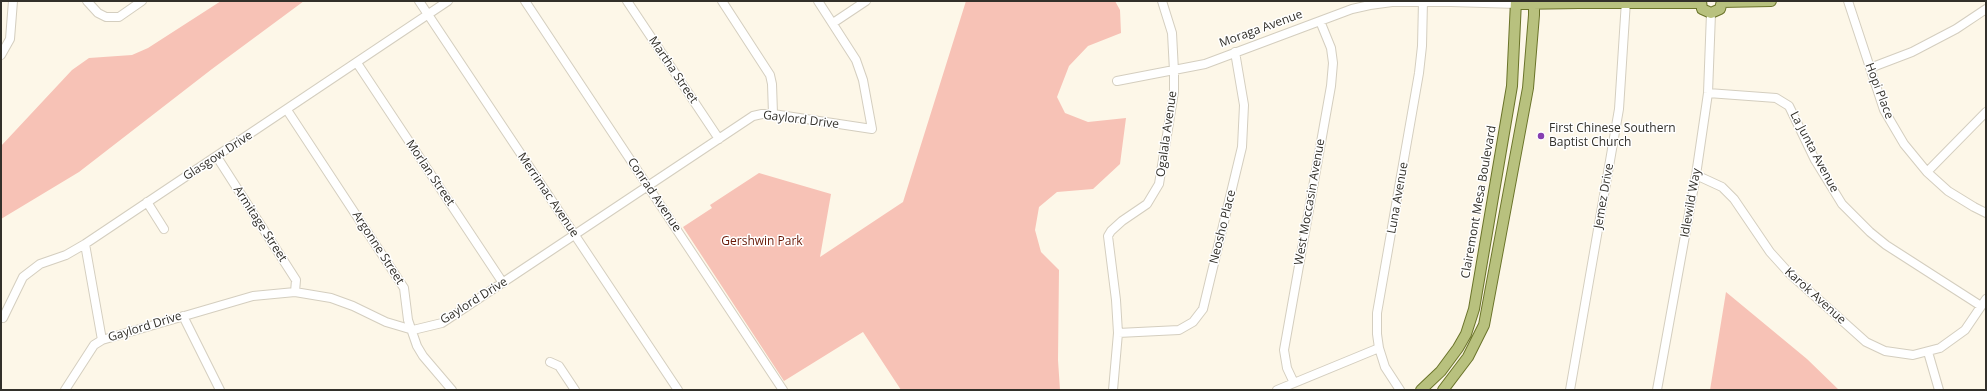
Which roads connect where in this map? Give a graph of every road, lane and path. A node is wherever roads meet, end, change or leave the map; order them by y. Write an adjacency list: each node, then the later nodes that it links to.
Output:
1 (13, 1): 26 (street)
2 (87, 1): 3 (street)
3 (142, 1)
4 (418, 1): 22 (street, Merrimac Avenue)
5 (448, 1): 22 (street, Glasgow Drive)
6 (524, 1): 39 (street, Conrad Avenue)
7 (627, 1): 35 (street, Martha Street)
8 (722, 1): 34 (street)
9 (818, 1): 24 (street)
10 (866, 1): 24 (street)
11 (1162, 1): 29 (street, Ogalala Avenue)
12 (1423, 1): 19 (street, Moraga Avenue); 23 (street, Moraga Avenue); 54 (street, Luna Avenue)
13 (1771, 1): 18 (main road)
14 (1848, 1): 28 (street, Hopi Place)
15 (1534, 2): 16 (main road, Moraga Avenue); 19 (main road, Moraga Avenue); 68 (main road)
16 (1626, 2): 17 (main road, Moraga Avenue); 69 (street, Jemez Drive)
17 (1700, 2): 21 (main road)
18 (1722, 2): 21 (main road)
19 (1516, 3): 67 (main road, Clairemont Mesa Boulevard)
20 (1986, 9): 28 (street)
21 (1711, 14): 31 (street, Idlewild Way)
22 (428, 15): 27 (street, Glasgow Drive); 43 (street, Merrimac Avenue)
23 (1320, 21): 25 (street, Moraga Avenue); 57 (street, West Moccasin Avenue)
24 (833, 23): 34 (street, Gaylord Drive)
25 (1235, 52): 29 (street, Moraga Avenue); 52 (street, Neosho Place)
26 (1, 55)
27 (357, 63): 32 (street, Glasgow Drive); 45 (street, Morlan Street)
28 (1870, 68): 37 (street, Hopi Place)
29 (1174, 71): 30 (street, Moraga Avenue); 52 (street, Ogalala Avenue)
30 (1117, 82)
31 (1708, 93): 38 (street, Idlewild Way); 48 (street, La Junta Avenue)
32 (287, 110): 36 (street, Glasgow Drive); 51 (street, Argonne Street)
33 (1986, 112): 37 (street)
34 (773, 114): 35 (street, Gaylord Drive)
35 (719, 139): 39 (street, Gaylord Drive)
36 (217, 157): 40 (street, Glasgow Drive); 46 (street, Armitage Street)
37 (1927, 172): 41 (street, Hopi Place)
38 (1696, 175): 55 (street, Karok Avenue); 70 (street, Idlewild Way)
39 (648, 187): 43 (street, Gaylord Drive); 63 (street, Conrad Avenue)
40 (147, 202): 42 (street); 44 (street, Glasgow Drive)
41 (1986, 212)
42 (164, 229)
43 (575, 235): 45 (street, Gaylord Drive); 62 (street, Merrimac Avenue)
44 (85, 244): 50 (street, Glasgow Drive); 53 (street)
45 (503, 283): 51 (street, Gaylord Drive)
46 (295, 292): 49 (street, Gaylord Drive); 51 (street, Gaylord Drive)
47 (1986, 299): 48 (street, Karok Avenue)
48 (1981, 306): 55 (street, Karok Avenue)
49 (183, 316): 53 (street, Gaylord Drive); 59 (street)
50 (3, 318)
51 (413, 330): 60 (street, Argonne Street)
52 (1118, 333): 64 (street, Ogalala Avenue)
53 (102, 340): 58 (street, Gaylord Drive)
54 (1379, 348): 57 (street); 66 (street, Luna Avenue)
55 (1928, 352): 71 (street)
56 (550, 362): 61 (street)
57 (1294, 383): 65 (street)
58 (65, 390)
59 (220, 390)
60 (452, 390)
61 (575, 390)
62 (678, 390)
63 (783, 390)
64 (1112, 390)
65 (1277, 390)
66 (1400, 390)
67 (1421, 390)
68 (1443, 390)
69 (1570, 390)
70 (1657, 390)
71 (1939, 390)

